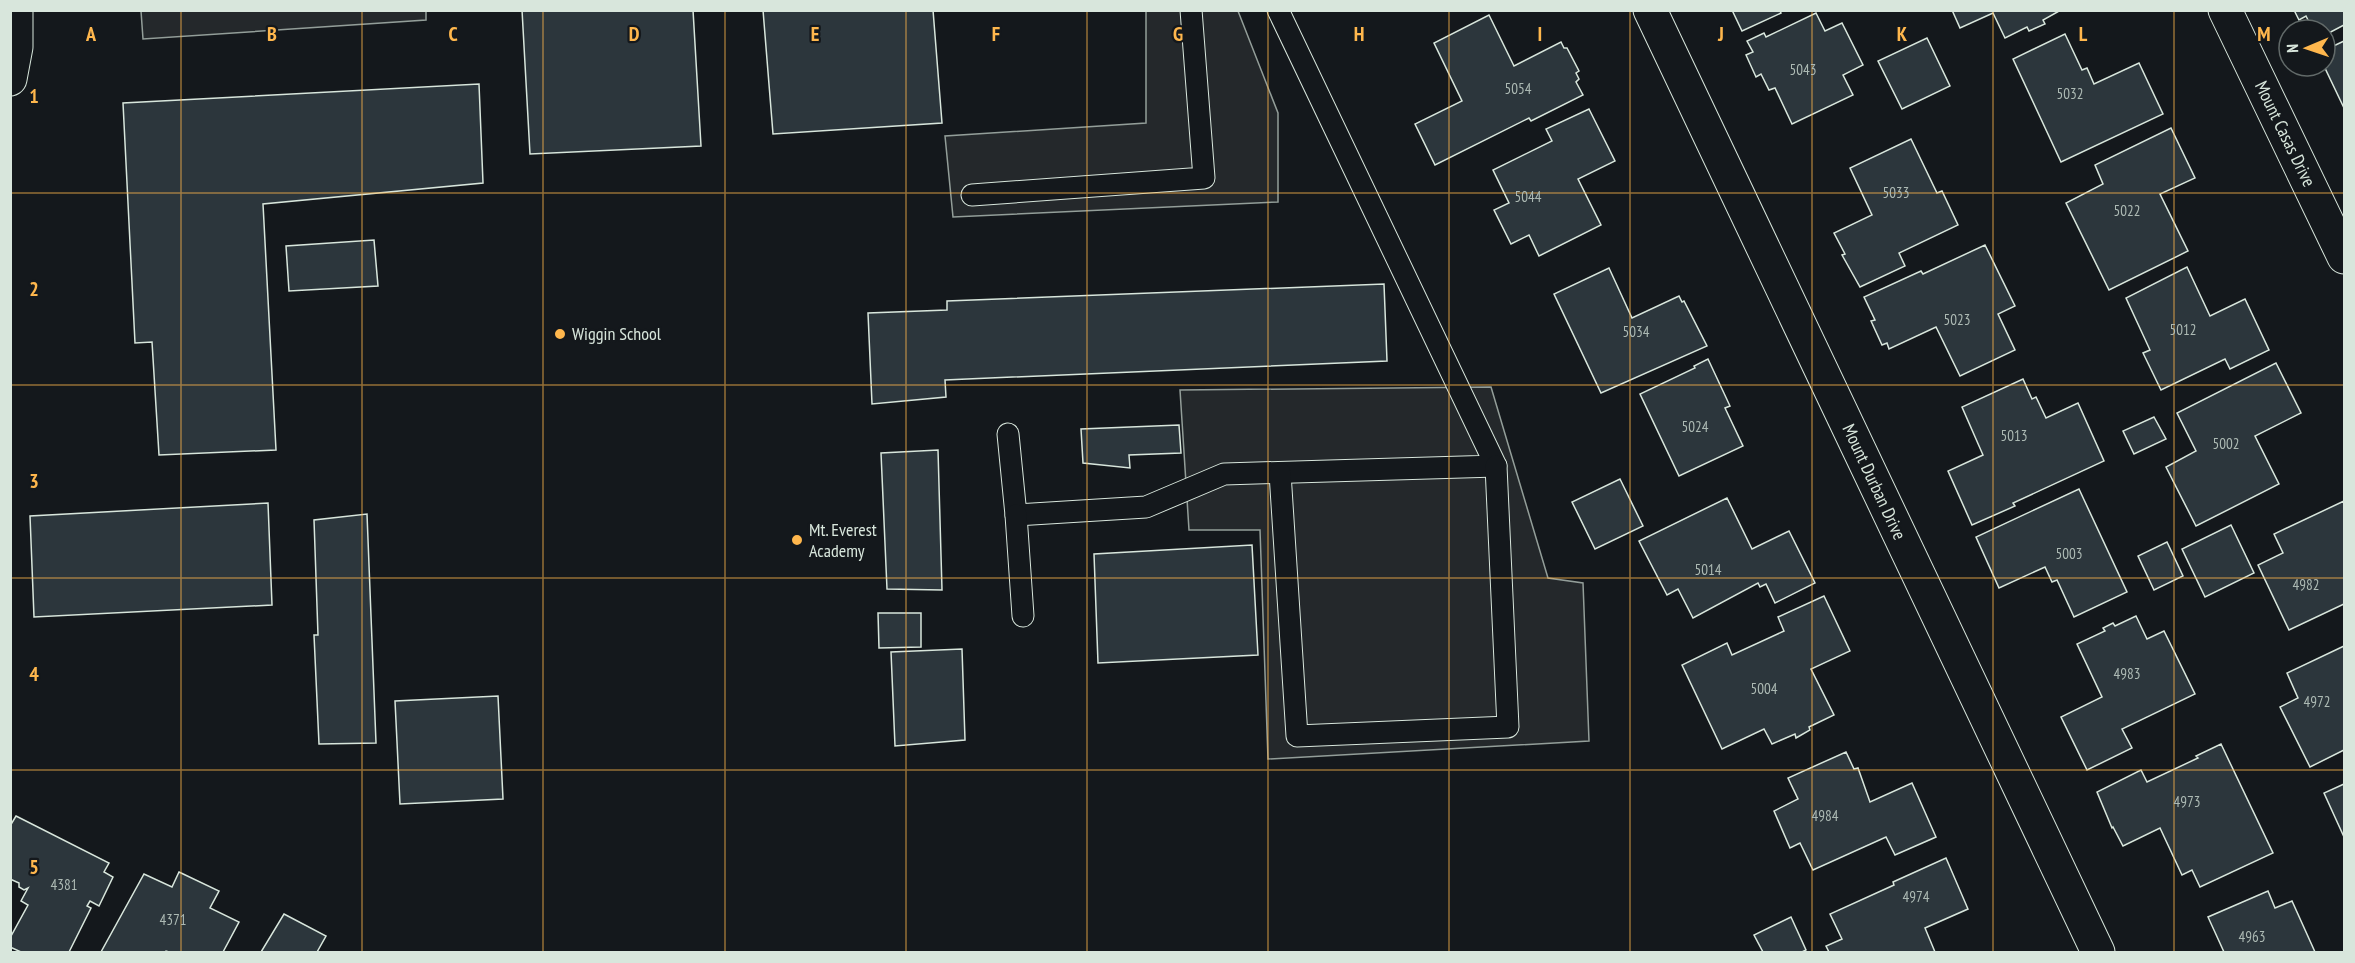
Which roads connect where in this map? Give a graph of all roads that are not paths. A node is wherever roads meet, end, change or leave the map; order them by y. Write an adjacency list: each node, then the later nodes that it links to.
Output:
1 (16, 10): 6 (street)
2 (1191, 10): 7 (lane)
3 (1278, 10): 10 (lane)
4 (1650, 10): 14 (street, Mount Durban Drive)
5 (2225, 10): 8 (street, Mount Casas Drive)
6 (10, 79)
7 (972, 195)
8 (2344, 257)
9 (1008, 435): 12 (lane)
10 (1496, 466): 11 (lane); 11 (lane)
11 (1280, 473): 12 (lane)
12 (1016, 515): 13 (lane)
13 (1023, 616)
14 (2098, 952)

